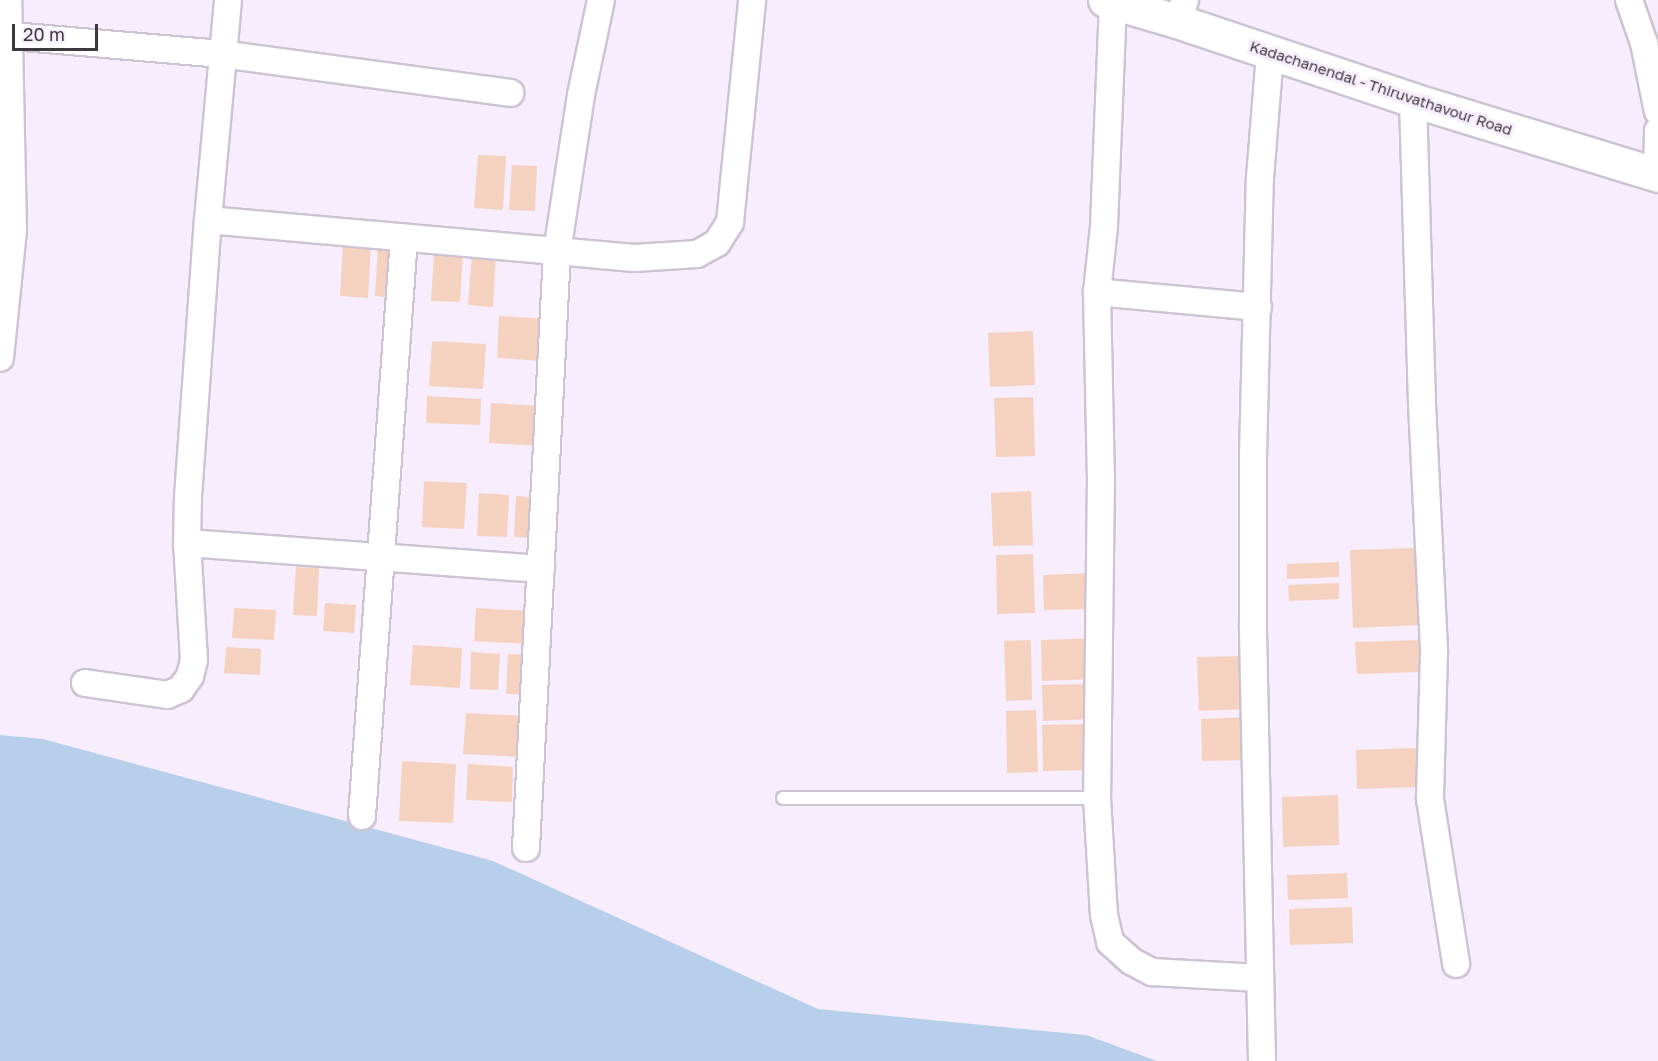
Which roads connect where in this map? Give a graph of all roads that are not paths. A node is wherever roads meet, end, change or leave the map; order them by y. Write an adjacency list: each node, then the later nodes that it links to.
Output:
1 (8, 0): 8 (street)
2 (228, 0): 9 (street)
3 (601, 0): 18 (street)
4 (752, 0): 18 (street)
5 (1629, 0): 13 (street)
6 (1109, 1): 7 (main road, Kadachanendal - Thiruvathavour Road); 19 (street)
7 (1181, 10): 10 (main road, Kadachanendal - Thiruvathavour Road)
8 (4, 35): 9 (street); 21 (street)
9 (222, 54): 11 (street); 16 (street)
10 (1270, 54): 12 (main road, Kadachanendal - Thiruvathavour Road); 20 (street)
11 (510, 93)
12 (1413, 100): 15 (main road, Kadachanendal - Thiruvathavour Road); 30 (street)
13 (1658, 112)
14 (1658, 131): 15 (street)
15 (1658, 175)
16 (208, 220): 17 (street); 22 (street)
17 (404, 238): 18 (street); 23 (street)
18 (557, 252): 24 (street)
19 (1097, 292): 20 (street); 27 (street)
20 (1258, 307): 31 (street)
21 (0, 358)
22 (187, 543): 23 (street); 25 (street)
23 (380, 555): 24 (street); 28 (street)
24 (541, 569): 29 (street)
25 (85, 683)
26 (783, 798): 27 (lane)
27 (1097, 798): 31 (street)
28 (362, 816)
29 (526, 848)
30 (1456, 964)
31 (1260, 978): 32 (street)
32 (1262, 1061)

